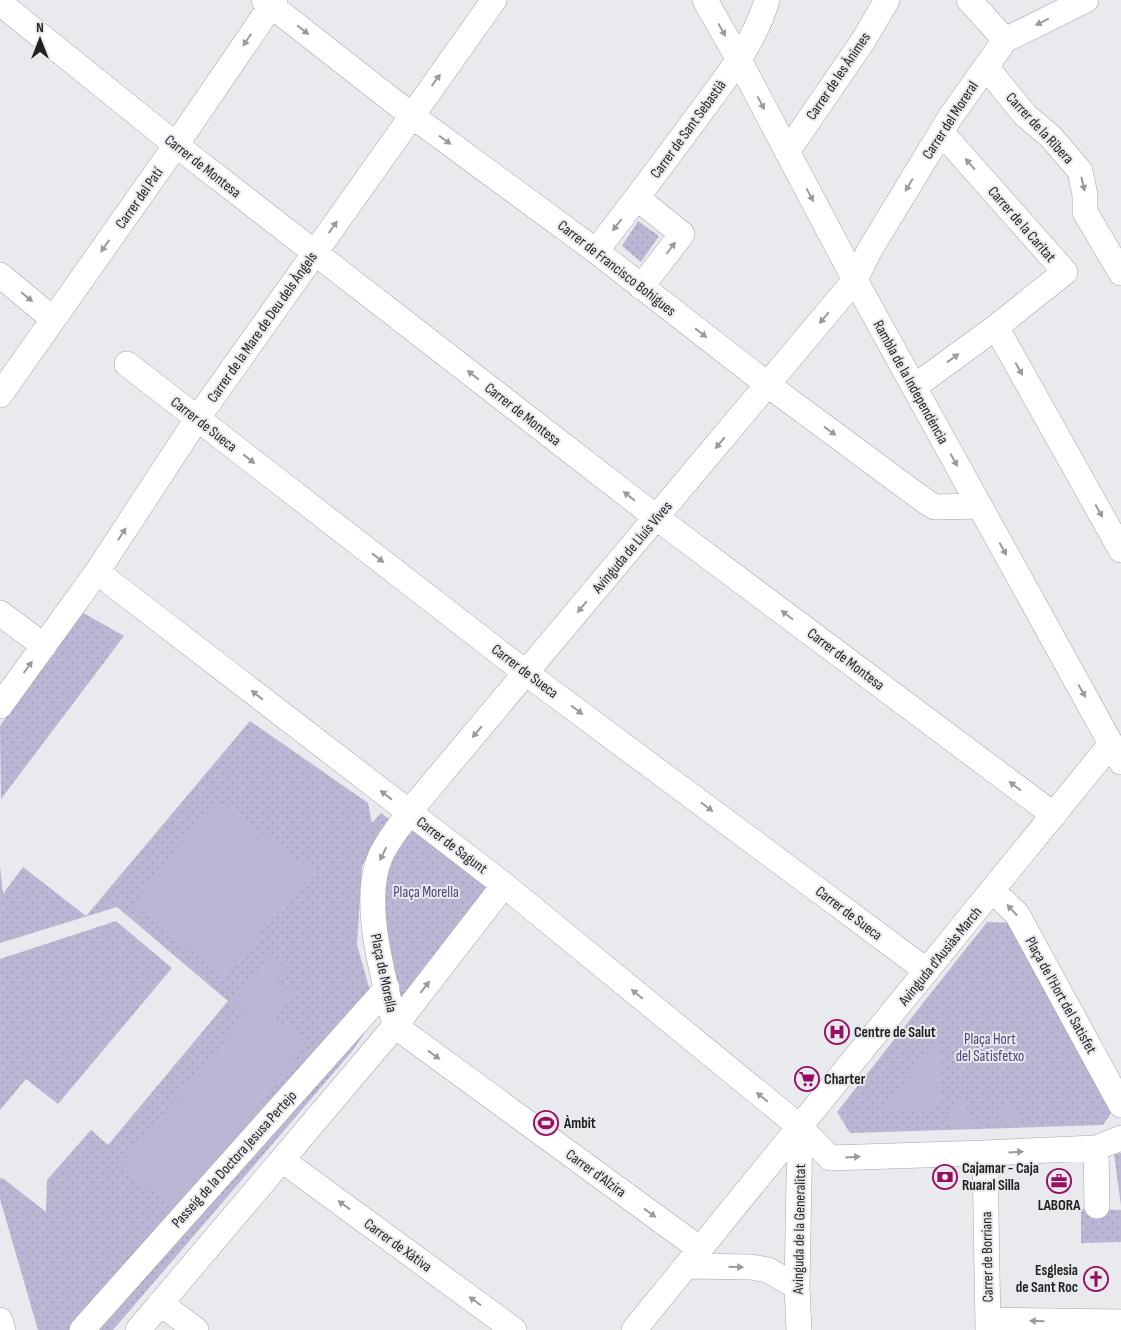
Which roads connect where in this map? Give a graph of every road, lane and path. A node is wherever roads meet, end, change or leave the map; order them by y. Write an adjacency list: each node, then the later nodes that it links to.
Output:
1 (494, 0): 12 (street, Carrer de la Mare de Deu dels Àngels, one-way to 1)
2 (705, 0): 10 (street, Rambla de la Independència, one-way to 10)
3 (767, 0): 10 (street, Carrer de Sant Sebastià)
4 (887, 0): 15 (street, Carrer de les Ànimes)
5 (969, 0): 9 (street)
6 (1086, 0): 9 (street, Carrer del Moreral, one-way to 9)
7 (270, 2): 12 (street, Carrer de Francisco Bohigues, one-way to 12); 14 (street, Carrer del Patí, one-way to 14)
8 (0, 3): 14 (street, Carrer de Montesa)
9 (1005, 40): 11 (street, Carrer del Moreral)
10 (739, 60): 15 (street, Rambla de la Independència, one-way to 15); 16 (street, Carrer de Sant Sebastià)
11 (986, 67): 13 (street, Carrer del Moreral); 19 (street, Carrer de la Ribera, one-way to 19)
12 (411, 114): 17 (street, Carrer de Francisco Bohigues, one-way to 17); 18 (street, Carrer de la Mare de Deu dels Àngels, one-way to 12)
13 (941, 132): 21 (street, Carrer del Moreral, one-way to 21); 24 (street, Carrer de la Caritat, one-way to 13)
14 (176, 145): 18 (street, Carrer de Montesa); 23 (street, Carrer del Patí, one-way to 23)
15 (787, 152): 21 (street, Rambla de la Independència, one-way to 21)
16 (637, 198): 17 (street, Carrer de Sant Sebastià, one-way to 17); 22 (street, one-way to 16)
17 (596, 251): 22 (street, Carrer de Francisco Bohigues)
18 (315, 253): 29 (street, Carrer de la Mare de Deu dels Àngels); 31 (street, Carrer de Montesa, one-way to 18)
19 (1121, 273)
20 (0, 275): 23 (street, one-way to 23)
21 (855, 280): 26 (street, Avinguda de Lluís Vives, one-way to 26); 27 (street, Rambla de la Independència)
22 (641, 287): 26 (street, Carrer de Francisco Bohigues, one-way to 26)
23 (53, 319): 28 (street, Carrer del Patí)
24 (996, 327): 27 (street, Carrer de la Caritat, one-way to 24); 32 (street, one-way to 32)
25 (127, 364): 29 (street, Carrer de Sueca)
26 (768, 385): 30 (street, Carrer de Francisco Bohigues, one-way to 30); 31 (street, Avinguda de Lluís Vives, one-way to 31)
27 (914, 387): 30 (street, Rambla de la Independència, one-way to 30)
28 (0, 395)
29 (197, 418): 33 (street, Carrer de la Mare de Deu dels Àngels, one-way to 29); 36 (street, Carrer de Sueca, one-way to 36)
30 (980, 506): 38 (street, Rambla de la Independència, one-way to 38)
31 (657, 518): 36 (street, Avinguda de Lluís Vives, one-way to 36); 40 (street, Carrer de Montesa, one-way to 31)
32 (1121, 550)
33 (97, 572): 35 (street, Carrer de la Mare de Deu dels Àngels); 39 (street, Carrer de Sagunt, one-way to 33)
34 (0, 613): 35 (street)
35 (44, 646): 37 (street, Carrer de la Mare de Deu dels Àngels, one-way to 35)
36 (526, 673): 39 (street, Avinguda de Lluís Vives, one-way to 39); 43 (street, Carrer de Sueca, one-way to 43)
37 (0, 706)
38 (1114, 739): 40 (street, Avinguda d'Ausiàs March)
39 (409, 812): 41 (street, Carrer de Sagunt); 44 (street, Plaça de Morella, one-way to 44)
40 (1054, 815): 42 (street, Avinguda d'Ausiàs March)
41 (504, 885): 45 (street, Plaça de Morella, one-way to 41); 47 (street, Carrer de Sagunt, one-way to 41)
42 (993, 891): 43 (street, Avinguda d'Ausiàs March); 46 (street, Plaça de l'Hort del Satisfet, one-way to 42)
43 (928, 971): 47 (street, Avinguda d'Ausiàs March)
44 (387, 988): 45 (street, Plaça de Morella); 60 (street, Passeig de la Doctora Jesusa Pertejo)
45 (395, 1026): 51 (street); 53 (street, Carrer d'Alzira, one-way to 53)
46 (1121, 1105)
47 (800, 1127): 50 (street, one-way to 50); 53 (street, Avinguda d'Ausiàs March); 54 (street, Avinguda de la Generalitat)
48 (1121, 1138): 49 (street)
49 (1096, 1148): 50 (street, one-way to 49); 52 (street)
50 (985, 1154): 58 (street, Carrer de Borriana)
51 (282, 1160): 55 (street); 63 (street, Carrer de Xàtiva, one-way to 51)
52 (1097, 1206)
53 (694, 1258): 54 (street, one-way to 54); 64 (street, Avinguda d'Ausiàs March)
54 (797, 1287): 65 (street, Avinguda de la Generalitat)
55 (160, 1303): 61 (street); 62 (street)
56 (0, 1320): 59 (street)
57 (1121, 1322): 58 (street, one-way to 58)
58 (988, 1325)
59 (3, 1330)
60 (82, 1330)
61 (138, 1330)
62 (196, 1330)
63 (514, 1330)
64 (634, 1330)
65 (798, 1330)

